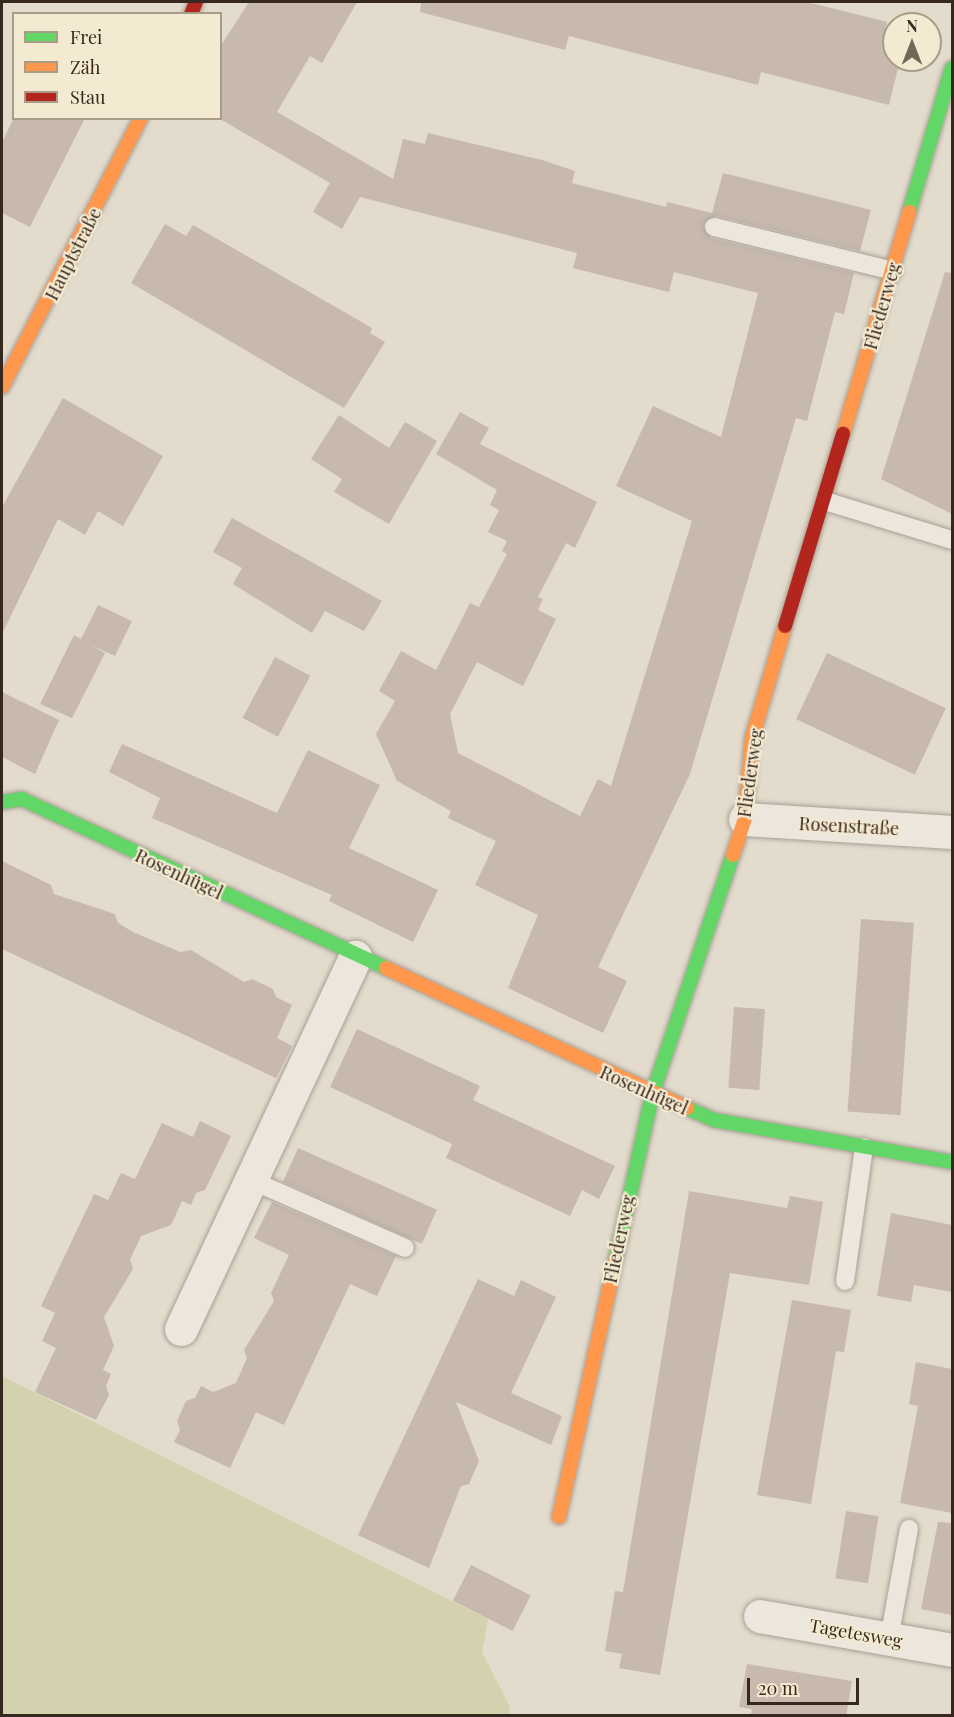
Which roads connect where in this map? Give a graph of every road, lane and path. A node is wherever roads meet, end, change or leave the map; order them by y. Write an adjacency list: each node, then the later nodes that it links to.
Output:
1 (952, 68): 4 (street, Fliederweg)
2 (140, 120): 5 (street, Hauptstraße)
3 (714, 227): 4 (lane)
4 (892, 271): 6 (street, Fliederweg)
5 (2, 387)
6 (825, 501): 7 (lane); 9 (street, Fliederweg)
7 (952, 540)
8 (2, 802): 11 (street, Rosenhügel)
9 (745, 819): 10 (street, Rosenstraße); 12 (street, Fliederweg)
10 (952, 832)
11 (354, 957): 12 (street, Rosenhügel); 15 (street)
12 (652, 1095): 13 (street, Rosenhügel); 19 (street, Fliederweg)
13 (864, 1148): 14 (street, Rosenhügel); 17 (lane)
14 (952, 1162)
15 (251, 1180): 16 (lane); 18 (street)
16 (405, 1248)
17 (845, 1281)
18 (181, 1329)
19 (559, 1517)
20 (909, 1529): 22 (lane)
21 (760, 1616): 22 (street, Tagetesweg)
22 (889, 1639): 23 (street, Tagetesweg)
23 (952, 1650)

